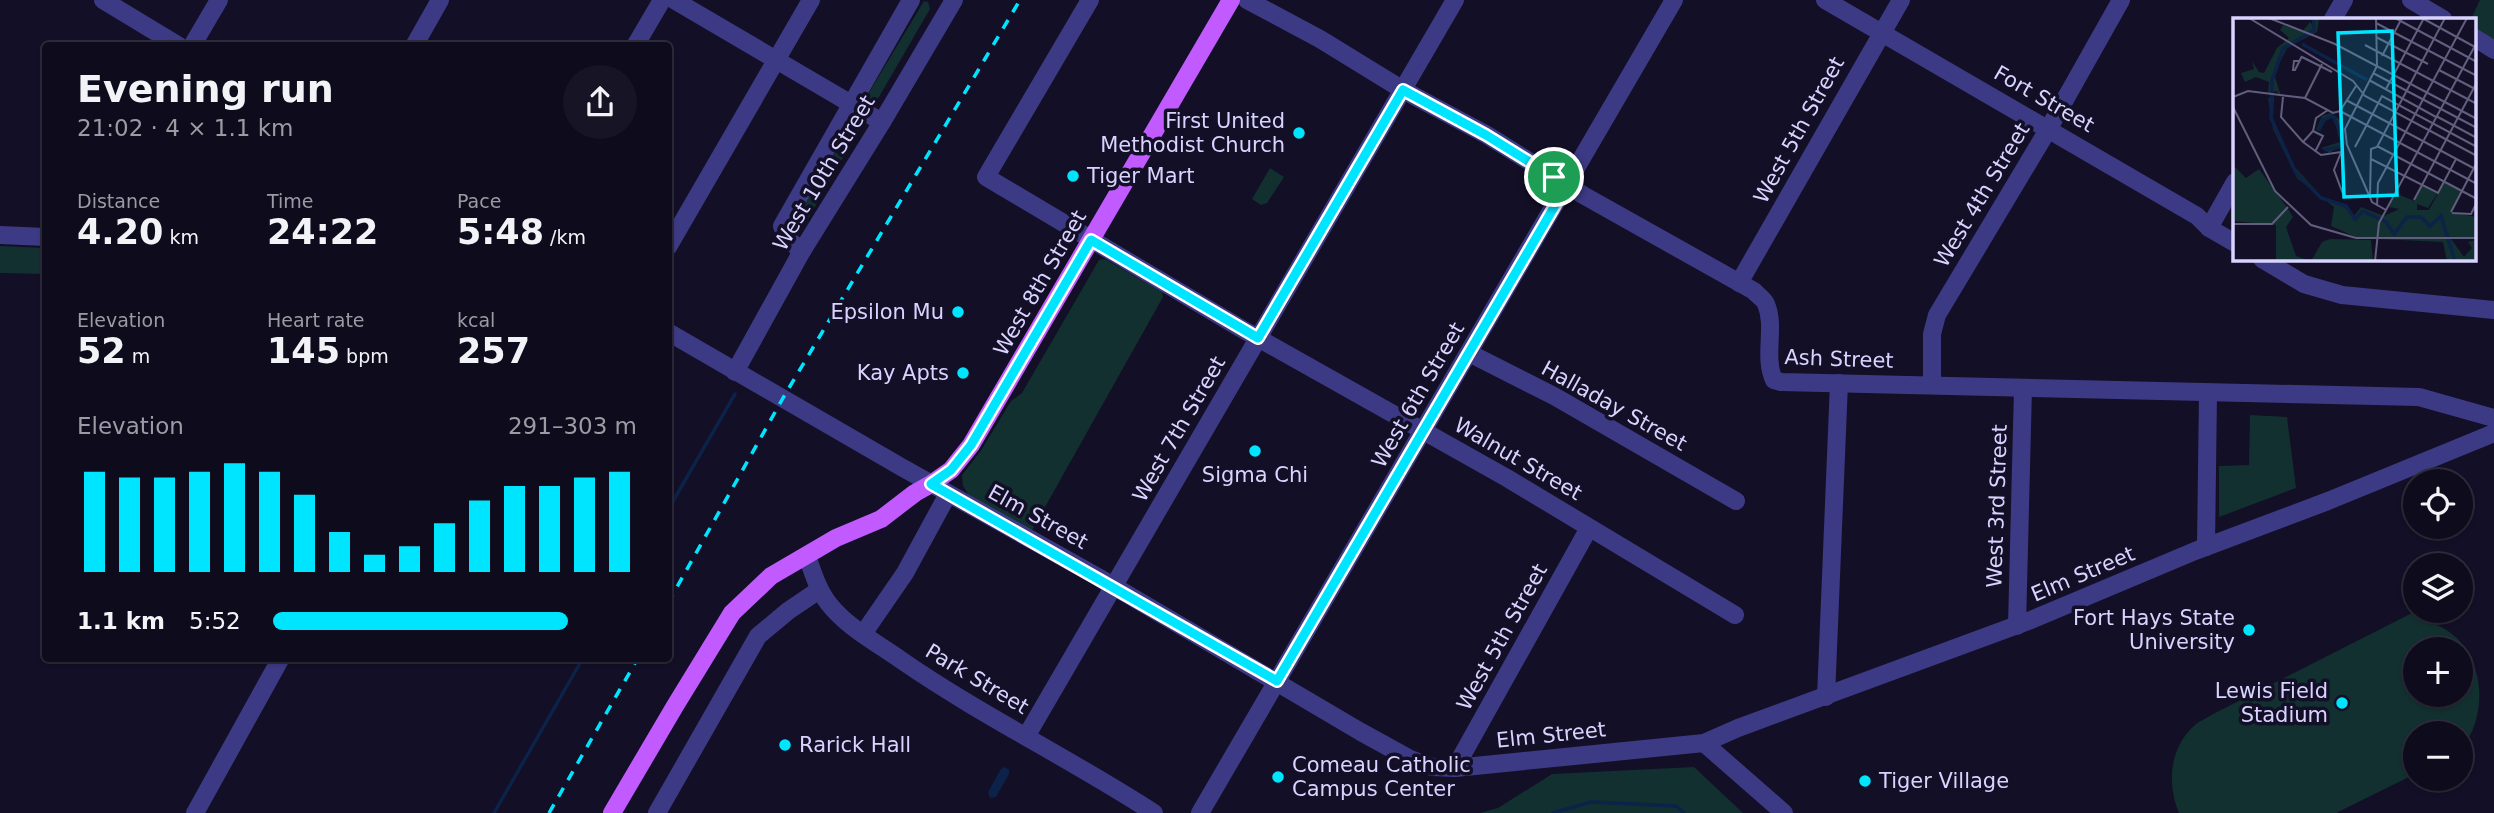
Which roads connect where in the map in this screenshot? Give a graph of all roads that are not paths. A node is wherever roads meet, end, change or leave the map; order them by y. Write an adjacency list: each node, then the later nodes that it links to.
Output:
1 (103, 0): 23 (street)
2 (219, 0): 24 (street)
3 (440, 0): 25 (street)
4 (662, 0): 26 (street)
5 (674, 0): 28 (street)
6 (811, 0): 28 (street)
7 (911, 0): 30 (street)
8 (954, 0): 31 (street, West 10th Street)
9 (1090, 0): 39 (street, Walnut Street)
10 (1231, 0): 39 (main road, West 8th Street)
11 (1247, 0): 29 (street, Ash Street)
12 (1455, 0): 29 (street, West 7th Street)
13 (1674, 0): 33 (street, West 6th Street)
14 (1825, 0): 21 (street, Fort Street)
15 (1901, 0): 21 (street, West 5th Street)
16 (2121, 0): 32 (street, West 4th Street)
17 (2344, 0): 19 (street)
18 (2410, 0): 20 (street)
19 (2334, 18)
20 (2441, 18)
21 (1881, 33): 32 (street, Fort Street); 43 (street, West 5th Street)
22 (2476, 39): 27 (street)
23 (172, 42)
24 (194, 42)
25 (416, 42)
26 (637, 42)
27 (2494, 50)
28 (775, 60): 30 (street); 38 (street)
29 (1403, 90): 33 (street, Ash Street); 46 (street, West 7th Street)
30 (852, 103): 31 (street); 41 (street)
31 (882, 122): 41 (street, West 10th Street)
32 (2049, 128): 35 (street, Fort Street); 50 (street, West 4th Street)
33 (1567, 185): 43 (street, Ash Street); 47 (street, West 6th Street)
34 (2233, 186): 35 (street)
35 (2209, 228): 40 (street, Fort Street)
36 (0, 235): 37 (street)
37 (42, 237)
38 (672, 240)
39 (1091, 240): 46 (street, Walnut Street); 56 (main road, West 8th Street)
40 (2233, 242)
41 (802, 251): 48 (street, West 10th Street)
42 (2265, 261): 44 (street)
43 (1740, 284): 49 (street, Ash Street)
44 (2494, 310)
45 (672, 334): 48 (street, Elm Street)
46 (1258, 338): 54 (street, Walnut Street); 62 (street, West 7th Street)
47 (1469, 353): 54 (street, West 6th Street); 58 (street, Halladay Street)
48 (735, 372): 56 (street, Elm Street)
49 (1839, 383): 50 (street, Ash Street); 69 (street)
50 (1932, 385): 51 (street, Ash Street)
51 (2023, 388): 52 (street, Ash Street); 65 (street, West 3rd Street)
52 (2208, 393): 53 (street, Ash Street); 60 (street)
53 (2494, 418)
54 (1423, 431): 59 (street, Walnut Street); 68 (street, West 6th Street)
55 (2494, 433): 60 (street, Elm Street)
56 (931, 484): 57 (street, Elm Street); 61 (main road, West 8th Street)
57 (948, 494): 62 (street, Elm Street); 66 (street)
58 (1735, 501)
59 (1589, 528): 64 (street, Walnut Street); 72 (street, West 5th Street)
60 (2206, 547): 65 (street, Elm Street)
61 (807, 556): 63 (street, Park Street); 74 (main road, West 8th Street)
62 (1114, 586): 68 (street, Elm Street); 70 (street, West 7th Street)
63 (819, 590): 66 (street, Park Street); 75 (street)
64 (1735, 615)
65 (2017, 626): 69 (street, Elm Street)
66 (863, 634): 70 (street, Park Street)
67 (279, 662): 73 (street)
68 (1277, 681): 72 (street, Elm Street); 77 (street, West 6th Street)
69 (1826, 697): 71 (street, Elm Street)
70 (1027, 735): 76 (street, Park Street)
71 (1704, 743): 72 (street, Elm Street); 78 (street)
72 (1455, 768)
73 (195, 813)
74 (612, 813)
75 (657, 813)
76 (1154, 813)
77 (1200, 813)
78 (1784, 813)

